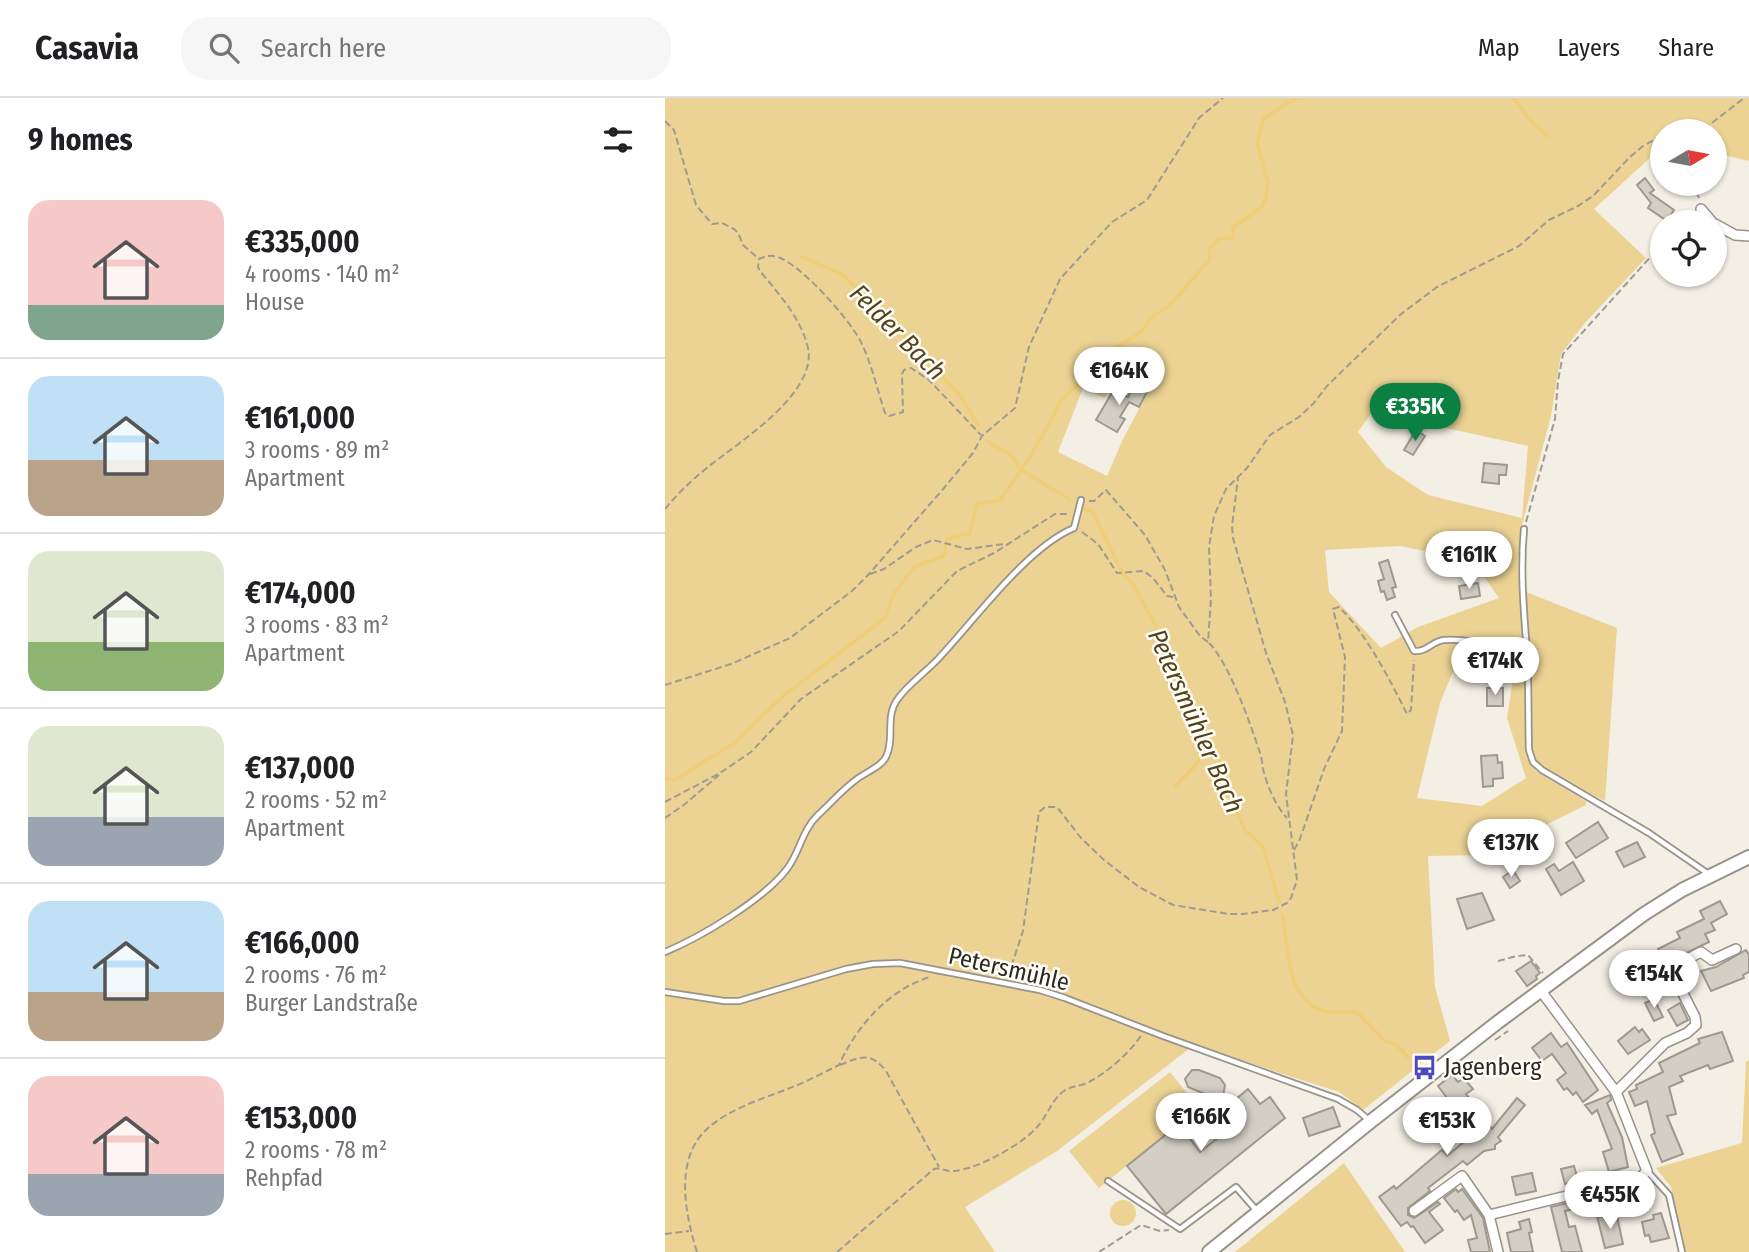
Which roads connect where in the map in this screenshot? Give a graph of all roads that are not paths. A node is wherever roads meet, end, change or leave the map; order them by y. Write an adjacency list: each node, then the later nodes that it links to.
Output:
1 (1727, 230): 2 (street)
2 (1749, 236)
3 (1081, 500): 10 (lane)
4 (1524, 530): 6 (lane)
5 (1395, 615): 6 (lane)
6 (1527, 655): 8 (lane)
7 (1749, 856): 8 (main road)
8 (1711, 876): 11 (main road)
9 (1736, 949): 13 (street)
10 (665, 952)
11 (1541, 991): 13 (street); 14 (main road)
12 (665, 992): 14 (lane, Petersmühle)
13 (1616, 1092): 15 (street)
14 (1370, 1122): 18 (main road)
15 (1647, 1171): 19 (street); 22 (lane)
16 (1108, 1181): 18 (lane)
17 (1414, 1211): 19 (street)
18 (1258, 1212): 20 (main road)
19 (1489, 1215): 21 (street)
20 (1209, 1252)
21 (1498, 1252)
22 (1682, 1252)

